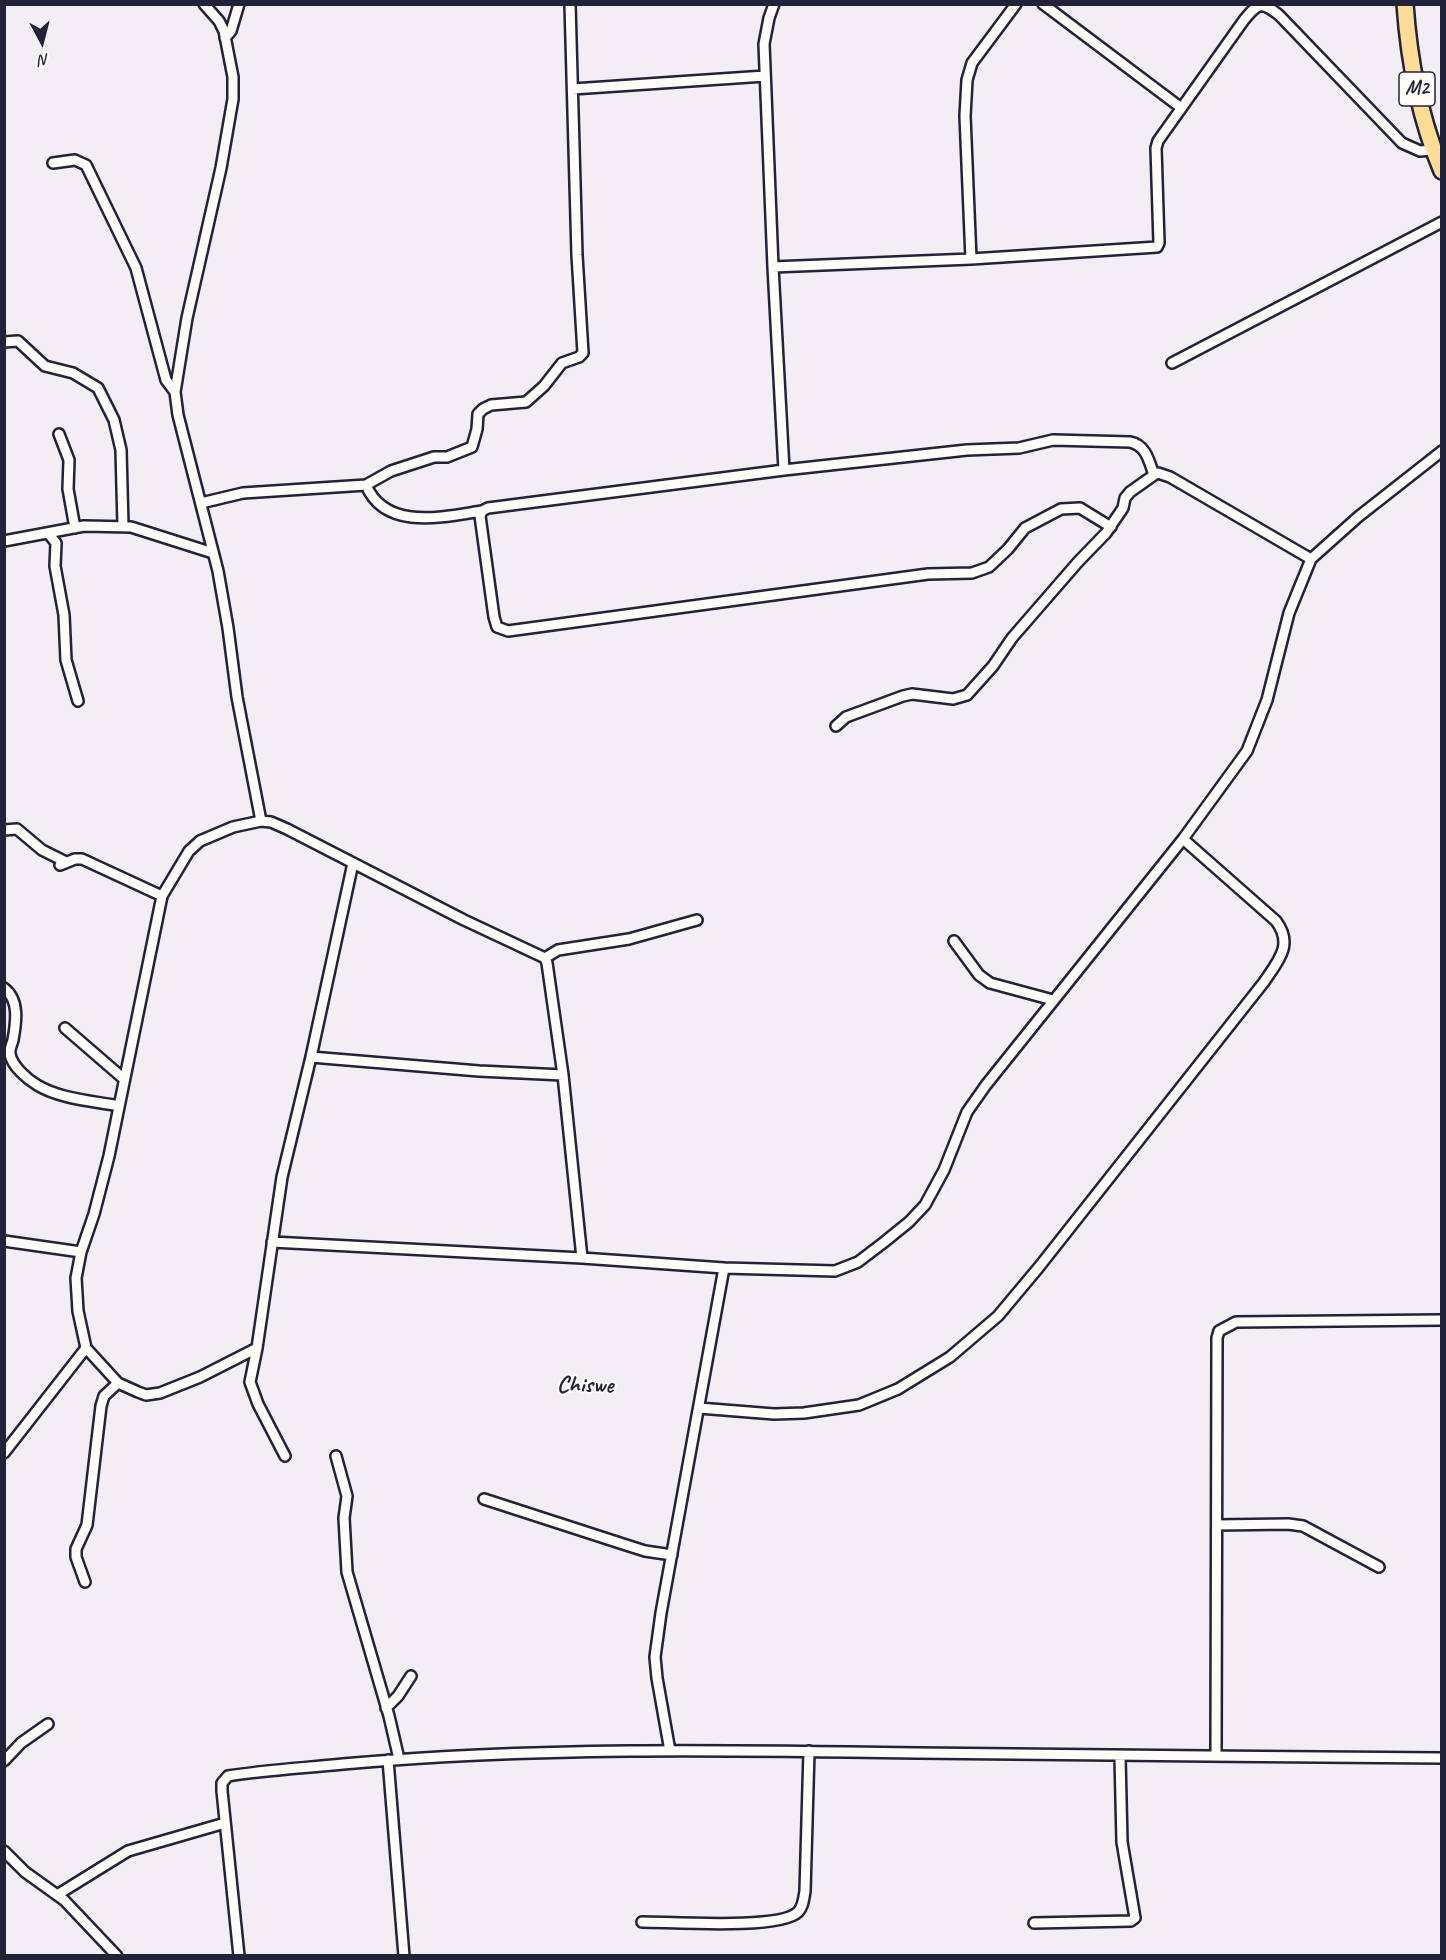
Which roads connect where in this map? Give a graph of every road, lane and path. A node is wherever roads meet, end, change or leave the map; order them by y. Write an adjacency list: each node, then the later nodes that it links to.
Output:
1 (204, 4): 8 (street)
2 (239, 4): 8 (street)
3 (570, 4): 10 (street)
4 (774, 4): 9 (street)
5 (1016, 4): 16 (street)
6 (1043, 4): 11 (street)
7 (1405, 4): 12 (highway, M2)
8 (225, 38): 20 (street)
9 (765, 76): 10 (street); 17 (street)
10 (573, 88): 25 (street)
11 (1180, 107): 12 (street); 16 (street)
12 (1433, 150): 14 (highway, M2)
13 (53, 163): 20 (street)
14 (1442, 171)
15 (1442, 222): 19 (street)
16 (971, 259): 17 (street)
17 (773, 267): 23 (street)
18 (4, 342): 28 (street)
19 (1172, 363)
20 (175, 392): 26 (street)
21 (59, 434): 30 (street)
22 (1442, 451): 34 (street)
23 (784, 470): 24 (street); 27 (street)
24 (1154, 474): 29 (street); 34 (street)
25 (366, 485): 26 (street); 27 (street)
26 (201, 503): 33 (street)
27 (482, 511): 29 (street)
28 (123, 526): 30 (street); 33 (street)
29 (1111, 527): 36 (street)
30 (75, 528): 31 (street)
31 (48, 533): 32 (street); 35 (street)
32 (4, 541)
33 (213, 553): 37 (street)
34 (1311, 559): 39 (street)
35 (78, 701)
36 (836, 726)
37 (261, 821): 40 (street); 41 (street)
38 (4, 830): 41 (street)
39 (1183, 839): 46 (street); 61 (street)
40 (353, 863): 44 (street); 48 (street)
41 (162, 896): 50 (street)
42 (697, 920): 44 (street)
43 (954, 941): 46 (street)
44 (545, 957): 49 (street)
45 (4, 988): 51 (street)
46 (1053, 1000): 56 (street)
47 (65, 1028): 50 (street)
48 (311, 1057): 49 (street); 53 (street)
49 (563, 1075): 55 (street)
50 (124, 1079): 51 (street)
51 (119, 1106): 54 (street)
52 (4, 1241): 54 (street)
53 (272, 1242): 55 (street); 59 (street)
54 (81, 1252): 58 (street)
55 (582, 1258): 56 (street)
56 (724, 1268): 61 (street)
57 (1442, 1320): 66 (street)
58 (86, 1348): 60 (street); 62 (street)
59 (257, 1348): 60 (street); 63 (street)
60 (118, 1383): 69 (street)
61 (699, 1408): 67 (street)
62 (4, 1453)
63 (285, 1456)
64 (336, 1456): 71 (street)
65 (484, 1499): 67 (street)
66 (1217, 1525): 68 (street); 75 (street)
67 (672, 1555): 73 (street)
68 (1379, 1567)
69 (85, 1582)
70 (411, 1676): 71 (street)
71 (386, 1708): 79 (street)
72 (48, 1724): 80 (street)
73 (670, 1751): 74 (street); 79 (street)
74 (809, 1751): 76 (street); 84 (street)
75 (1216, 1755): 76 (street); 77 (street)
76 (1120, 1757): 85 (street)
77 (1442, 1758)
78 (388, 1760): 79 (street); 81 (street); 88 (street)
79 (399, 1760)
80 (4, 1761)
81 (225, 1823): 83 (street); 87 (street)
82 (4, 1851): 83 (street)
83 (57, 1895): 86 (street)
84 (642, 1922)
85 (1034, 1923)
86 (117, 1956)
87 (239, 1956)
88 (405, 1956)

